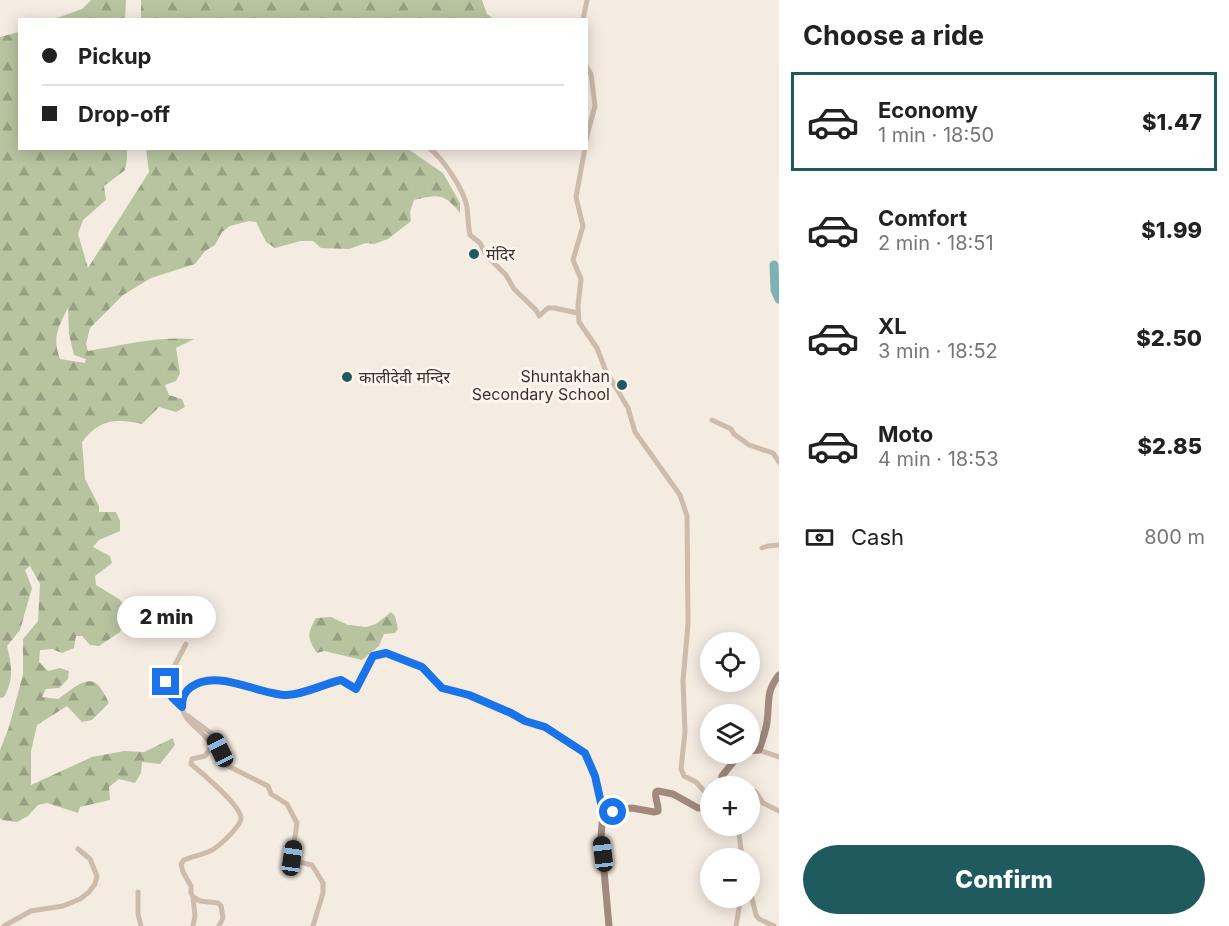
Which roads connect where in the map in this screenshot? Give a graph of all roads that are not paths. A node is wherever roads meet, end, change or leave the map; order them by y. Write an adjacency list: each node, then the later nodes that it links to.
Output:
1 (587, 0): 2 (street)
2 (583, 18)
3 (588, 69): 4 (street)
4 (588, 132)
5 (431, 150): 7 (street)
6 (585, 150): 7 (street)
7 (578, 313): 20 (street)
8 (712, 420): 9 (street)
9 (779, 462)
10 (779, 545): 11 (street)
11 (762, 548)
12 (186, 644): 14 (street)
13 (779, 675): 15 (street)
14 (183, 710): 24 (street); 27 (street); 34 (street)
15 (760, 747)
16 (760, 750): 17 (street)
17 (779, 757)
18 (732, 764): 19 (street)
19 (722, 776)
20 (700, 787)
21 (760, 798): 23 (street)
22 (700, 808): 24 (street)
23 (779, 811)
24 (603, 812): 35 (street)
25 (78, 849): 30 (street)
26 (138, 892): 31 (street)
27 (193, 897): 32 (street); 33 (street)
28 (739, 908): 36 (street)
29 (754, 908): 37 (street)
30 (4, 926)
31 (141, 926)
32 (193, 926)
33 (219, 926)
34 (314, 926)
35 (609, 926)
36 (736, 926)
37 (774, 926)

